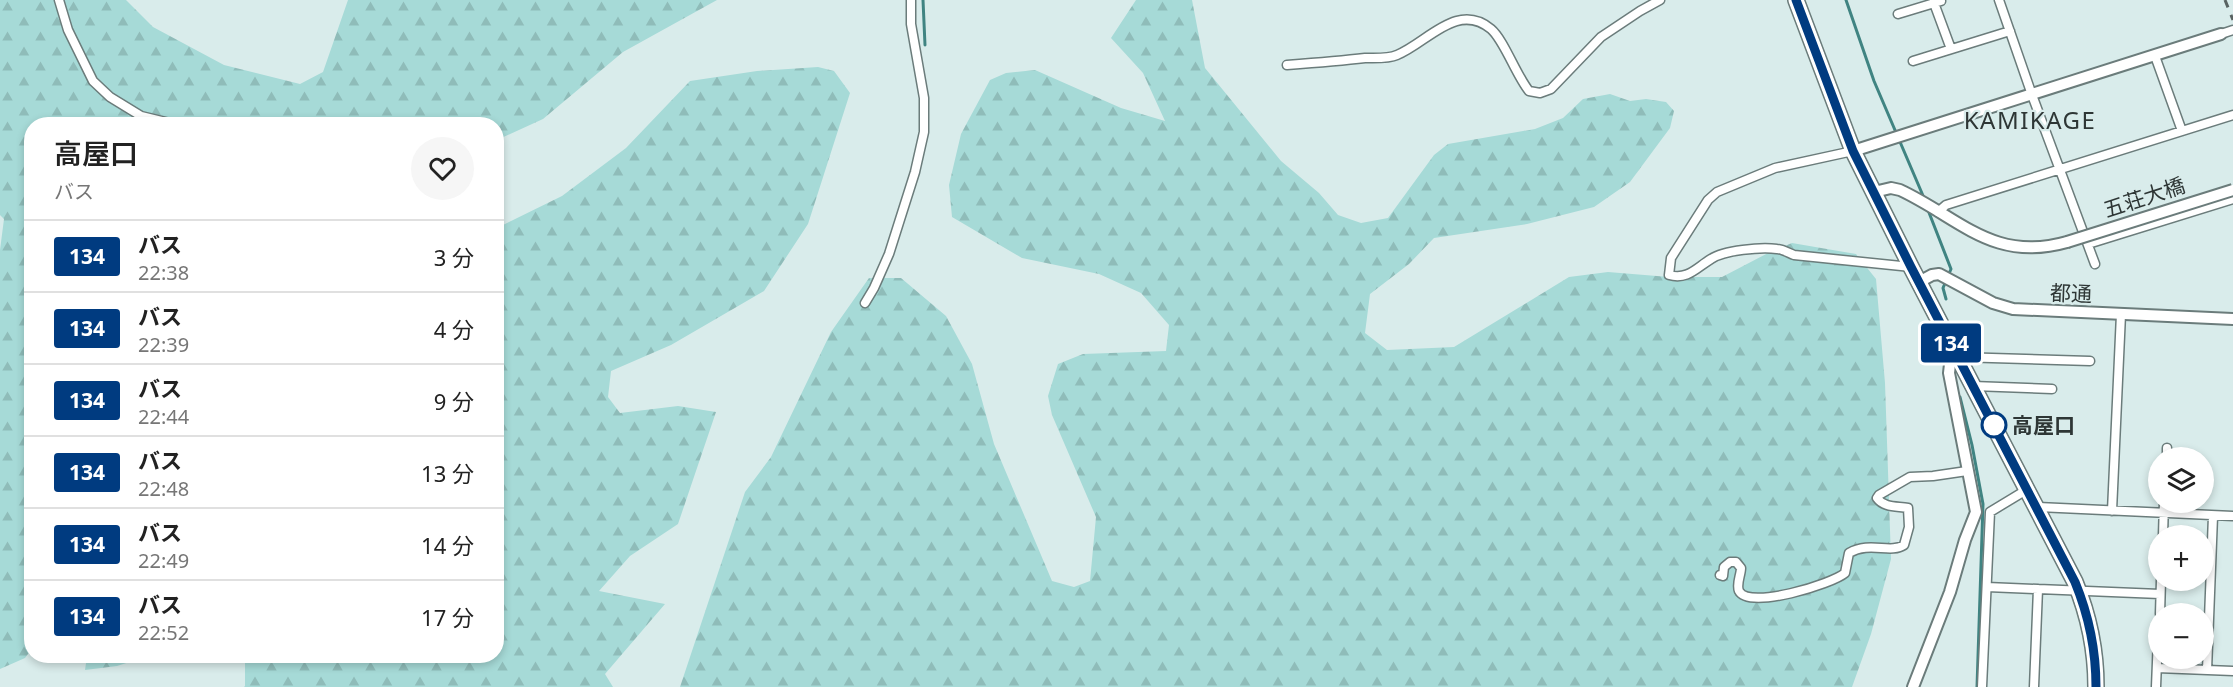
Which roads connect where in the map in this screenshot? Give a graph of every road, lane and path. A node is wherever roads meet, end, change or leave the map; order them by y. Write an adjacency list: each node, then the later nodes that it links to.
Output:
1 (59, 0): 17 (street)
2 (910, 0): 29 (street)
3 (1660, 0): 14 (street)
4 (1796, 0): 19 (highway)
5 (1999, 0): 9 (street)
6 (1938, 2): 7 (street); 11 (street)
7 (1898, 14)
8 (2233, 30): 10 (street)
9 (2010, 31): 11 (street); 15 (street)
10 (2221, 34): 12 (street)
11 (1951, 49): 13 (street)
12 (2155, 56): 15 (street); 18 (street)
13 (1913, 61)
14 (1287, 65)
15 (2032, 95): 19 (street); 20 (street)
16 (2233, 115): 18 (street)
17 (145, 117)
18 (2182, 131): 20 (street)
19 (1853, 151): 22 (highway); 27 (street)
20 (2059, 170): 24 (street); 25 (street)
21 (2233, 190): 24 (street, 五荘大橋, bridge)
22 (1874, 192): 24 (street, 五荘大橋); 27 (highway)
23 (2233, 199): 25 (street)
24 (1936, 211)
25 (2088, 244): 26 (street)
26 (2095, 264)
27 (1911, 267): 28 (highway)
28 (1918, 282): 30 (street, 都通); 32 (highway)
29 (866, 303)
30 (2121, 314): 31 (street, 都通); 39 (street)
31 (2233, 319)
32 (1958, 357): 33 (street); 34 (highway); 36 (street)
33 (2090, 361)
34 (1973, 386): 35 (street); 37 (highway)
35 (2052, 389)
36 (1967, 471): 45 (street); 56 (street)
37 (2028, 489): 38 (highway); 46 (street)
38 (2038, 507): 39 (street); 48 (highway)
39 (2112, 511): 40 (street)
40 (2148, 512)
41 (2164, 513): 42 (street); 44 (street)
42 (2213, 516): 43 (street); 54 (street)
43 (2233, 516)
44 (2163, 525)
45 (1721, 577)
46 (1987, 587): 47 (street); 57 (street)
47 (2038, 589): 48 (street); 58 (street)
48 (2079, 591): 50 (street); 59 (highway)
49 (2160, 591): 50 (street)
50 (2160, 594): 51 (street)
51 (2160, 603)
52 (2157, 669): 60 (street)
53 (2182, 669): 54 (street)
54 (2207, 670): 55 (street)
55 (2233, 671)
56 (1913, 687)
57 (1982, 687)
58 (2034, 687)
59 (2096, 687)
60 (2156, 687)

